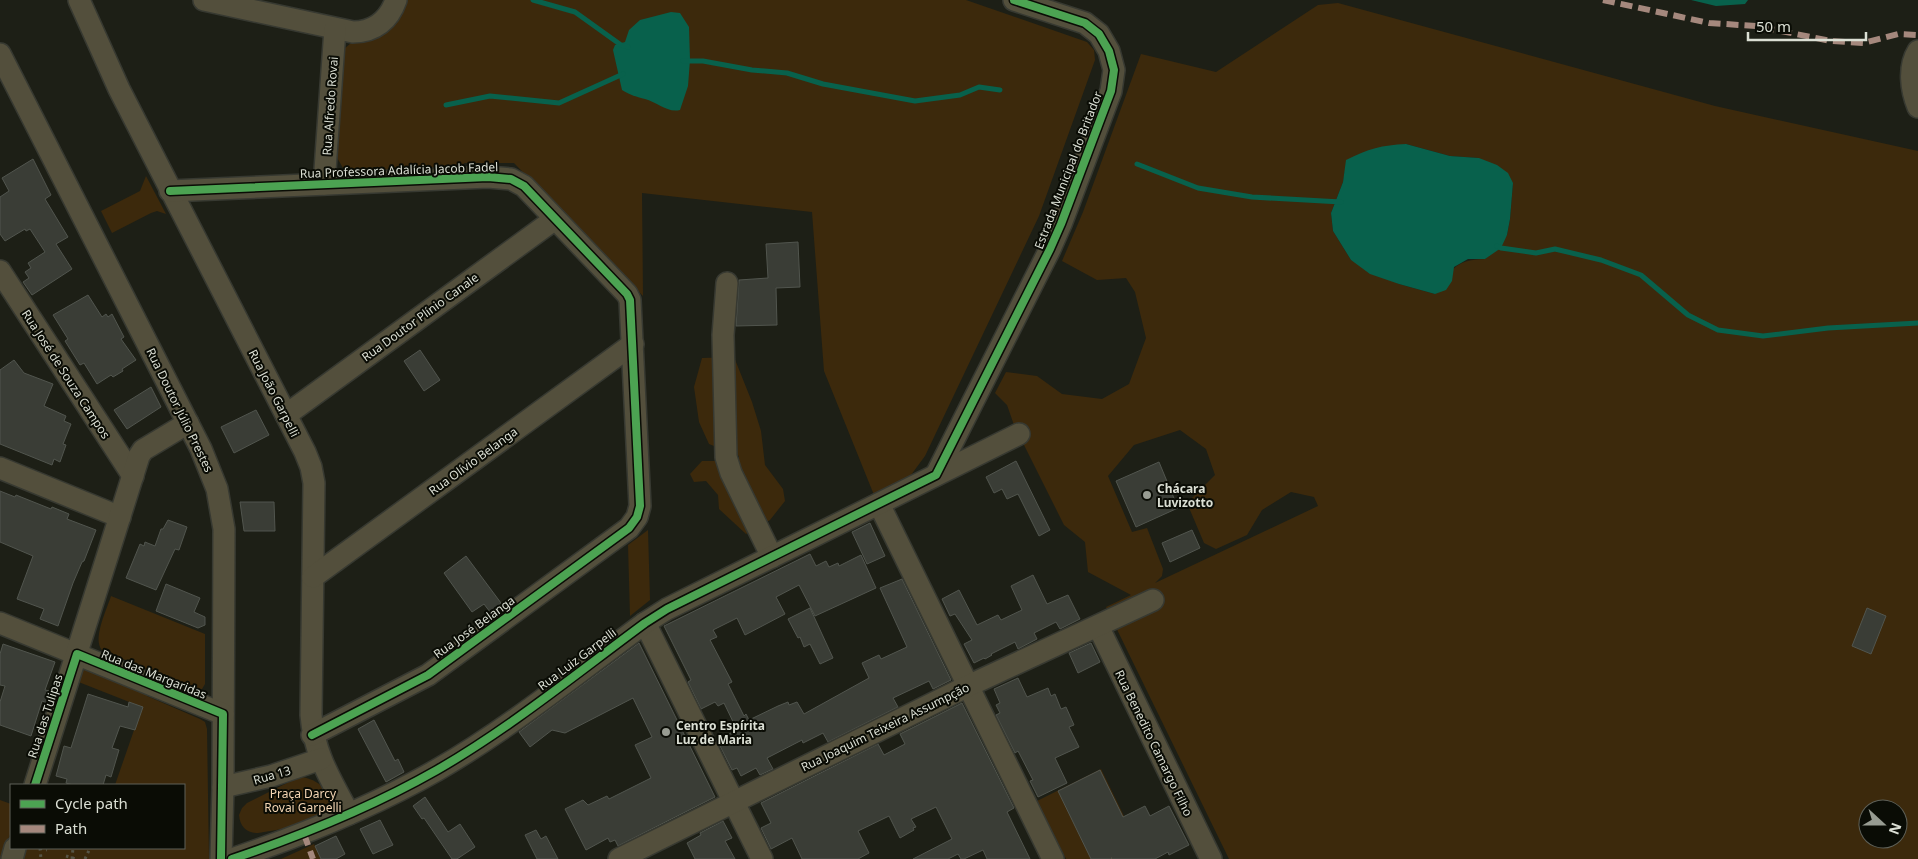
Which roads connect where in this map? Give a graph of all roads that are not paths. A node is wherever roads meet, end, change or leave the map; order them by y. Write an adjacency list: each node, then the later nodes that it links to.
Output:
1 (79, 0): 10 (street, Rua João Garpelli)
2 (204, 0): 5 (street)
3 (396, 0): 5 (street)
4 (1014, 0): 21 (street, Estrada Municipal do Britador)
5 (335, 29): 9 (street, Rua Alfredo Rovai)
6 (1918, 51): 8 (street)
7 (0, 54): 16 (street, Rua Doutor Júlio Prestes)
8 (1918, 107)
9 (324, 184): 10 (street, Rua Professora Adalícia Jacob Fadel); 11 (street, Rua Professora Adalícia Jacob Fadel)
10 (170, 191): 15 (street, Rua João Garpelli)
11 (555, 219): 14 (street, Rua Professora Adalícia Jacob Fadel); 15 (street, Rua Doutor Plínio Canale)
12 (0, 271): 18 (street, Rua José de Souza Campos)
13 (726, 283): 26 (street)
14 (633, 344): 25 (street, Rua Professora Adalícia Jacob Fadel); 27 (street, Rua Olívio Belanga)
15 (286, 415): 27 (street, Rua João Garpelli)
16 (188, 423): 19 (street); 34 (street, Rua Doutor Júlio Prestes)
17 (1019, 434): 21 (street, Rua Luiz Garpelli)
18 (116, 450): 19 (street); 22 (street, Rua José de Souza Campos)
19 (143, 450): 22 (street, Rua das Tulipas)
20 (0, 468): 24 (street)
21 (936, 475): 23 (street, Rua Luiz Garpelli)
22 (133, 476): 24 (street, Rua das Tulipas)
23 (879, 504): 26 (street, Rua Luiz Garpelli); 33 (street)
24 (120, 517): 32 (street, Rua das Tulipas)
25 (637, 517): 35 (street, Rua José Belanga)
26 (772, 557): 30 (street, Rua Luiz Garpelli)
27 (313, 577): 35 (street, Rua João Garpelli)
28 (1153, 600): 31 (street, Rua Joaquim Teixeira Assumpção)
29 (0, 623): 32 (street, Rua das Margaridas)
30 (645, 623): 39 (street); 40 (street, Rua Luiz Garpelli)
31 (1098, 626): 33 (street, Rua Joaquim Teixeira Assumpção); 46 (street, Rua Benedito Camargo Filho)
32 (77, 654): 34 (street, Rua das Margaridas); 37 (street, Rua das Tulipas)
33 (968, 686): 39 (street, Rua Joaquim Teixeira Assumpção); 45 (street)
34 (223, 714): 38 (street, Rua Doutor Júlio Prestes)
35 (312, 735): 36 (street, Rua João Garpelli)
36 (321, 759): 38 (street, Rua 13); 40 (street, Rua João Garpelli)
37 (35, 784)
38 (223, 787): 41 (street, Rua Doutor Júlio Prestes)
39 (734, 802): 43 (street, Rua Joaquim Teixeira Assumpção); 44 (street)
40 (349, 814): 42 (street, Rua Luiz Garpelli)
41 (221, 859)
42 (232, 859)
43 (619, 859)
44 (762, 859)
45 (1053, 859)
46 (1211, 859)

